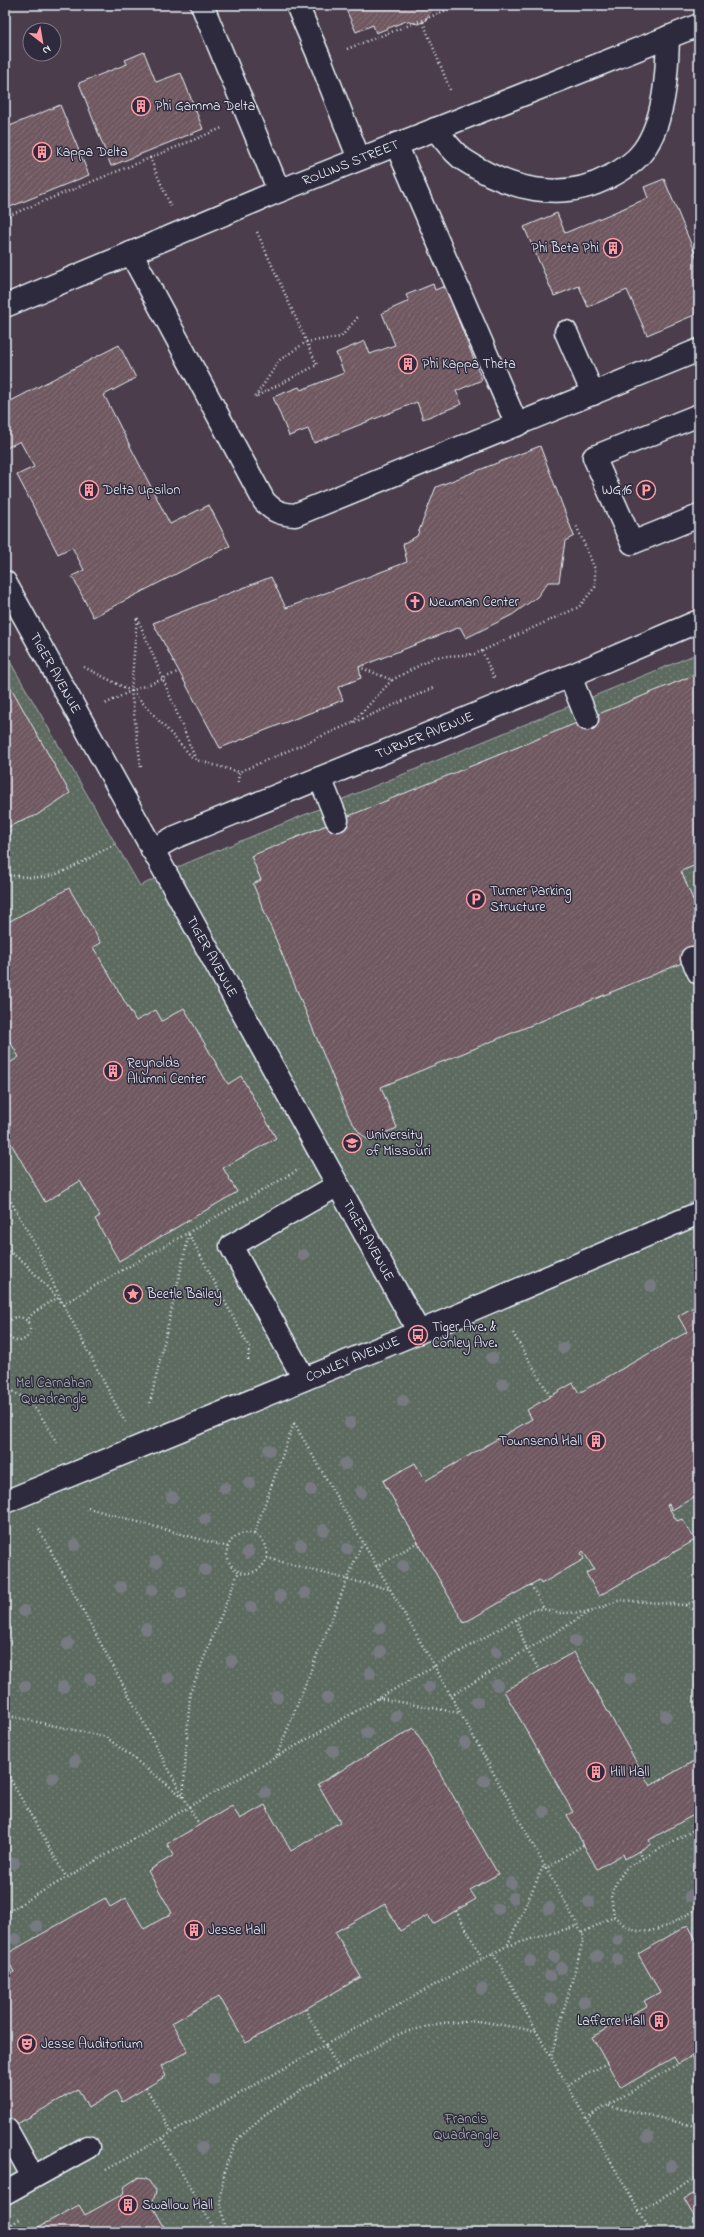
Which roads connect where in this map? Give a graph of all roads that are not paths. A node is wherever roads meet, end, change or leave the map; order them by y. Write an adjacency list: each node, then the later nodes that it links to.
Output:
1 (202, 5): 8 (street)
2 (297, 5): 7 (street)
3 (699, 25): 4 (street, ROLLINS STREET)
4 (668, 37): 5 (street, ROLLINS STREET); 5 (street)
5 (435, 129): 6 (street, ROLLINS STREET)
6 (396, 144): 7 (street, ROLLINS STREET); 15 (street)
7 (359, 159): 8 (street, ROLLINS STREET)
8 (279, 191): 9 (street, ROLLINS STREET)
9 (131, 253): 10 (street, ROLLINS STREET); 15 (street)
10 (5, 306)
11 (566, 332): 13 (street)
12 (699, 350): 13 (street)
13 (593, 394): 15 (street)
14 (699, 414): 16 (street)
15 (517, 425)
16 (699, 516)
17 (5, 582): 23 (street, TIGER AVENUE)
18 (699, 621): 19 (street, TURNER AVENUE)
19 (570, 676): 20 (street); 21 (street, TURNER AVENUE)
20 (587, 719)
21 (320, 778): 22 (street); 23 (street, TURNER AVENUE)
22 (337, 820)
23 (152, 850): 24 (street, TIGER AVENUE)
24 (338, 1185): 26 (street, TIGER AVENUE); 27 (street)
25 (699, 1213): 26 (street, CONLEY AVENUE)
26 (419, 1332): 27 (street, CONLEY AVENUE)
27 (304, 1379): 28 (street, CONLEY AVENUE)
28 (5, 1502)
29 (7, 2130): 31 (street)
30 (88, 2147): 31 (street)
31 (33, 2177): 32 (street)
32 (5, 2193)

